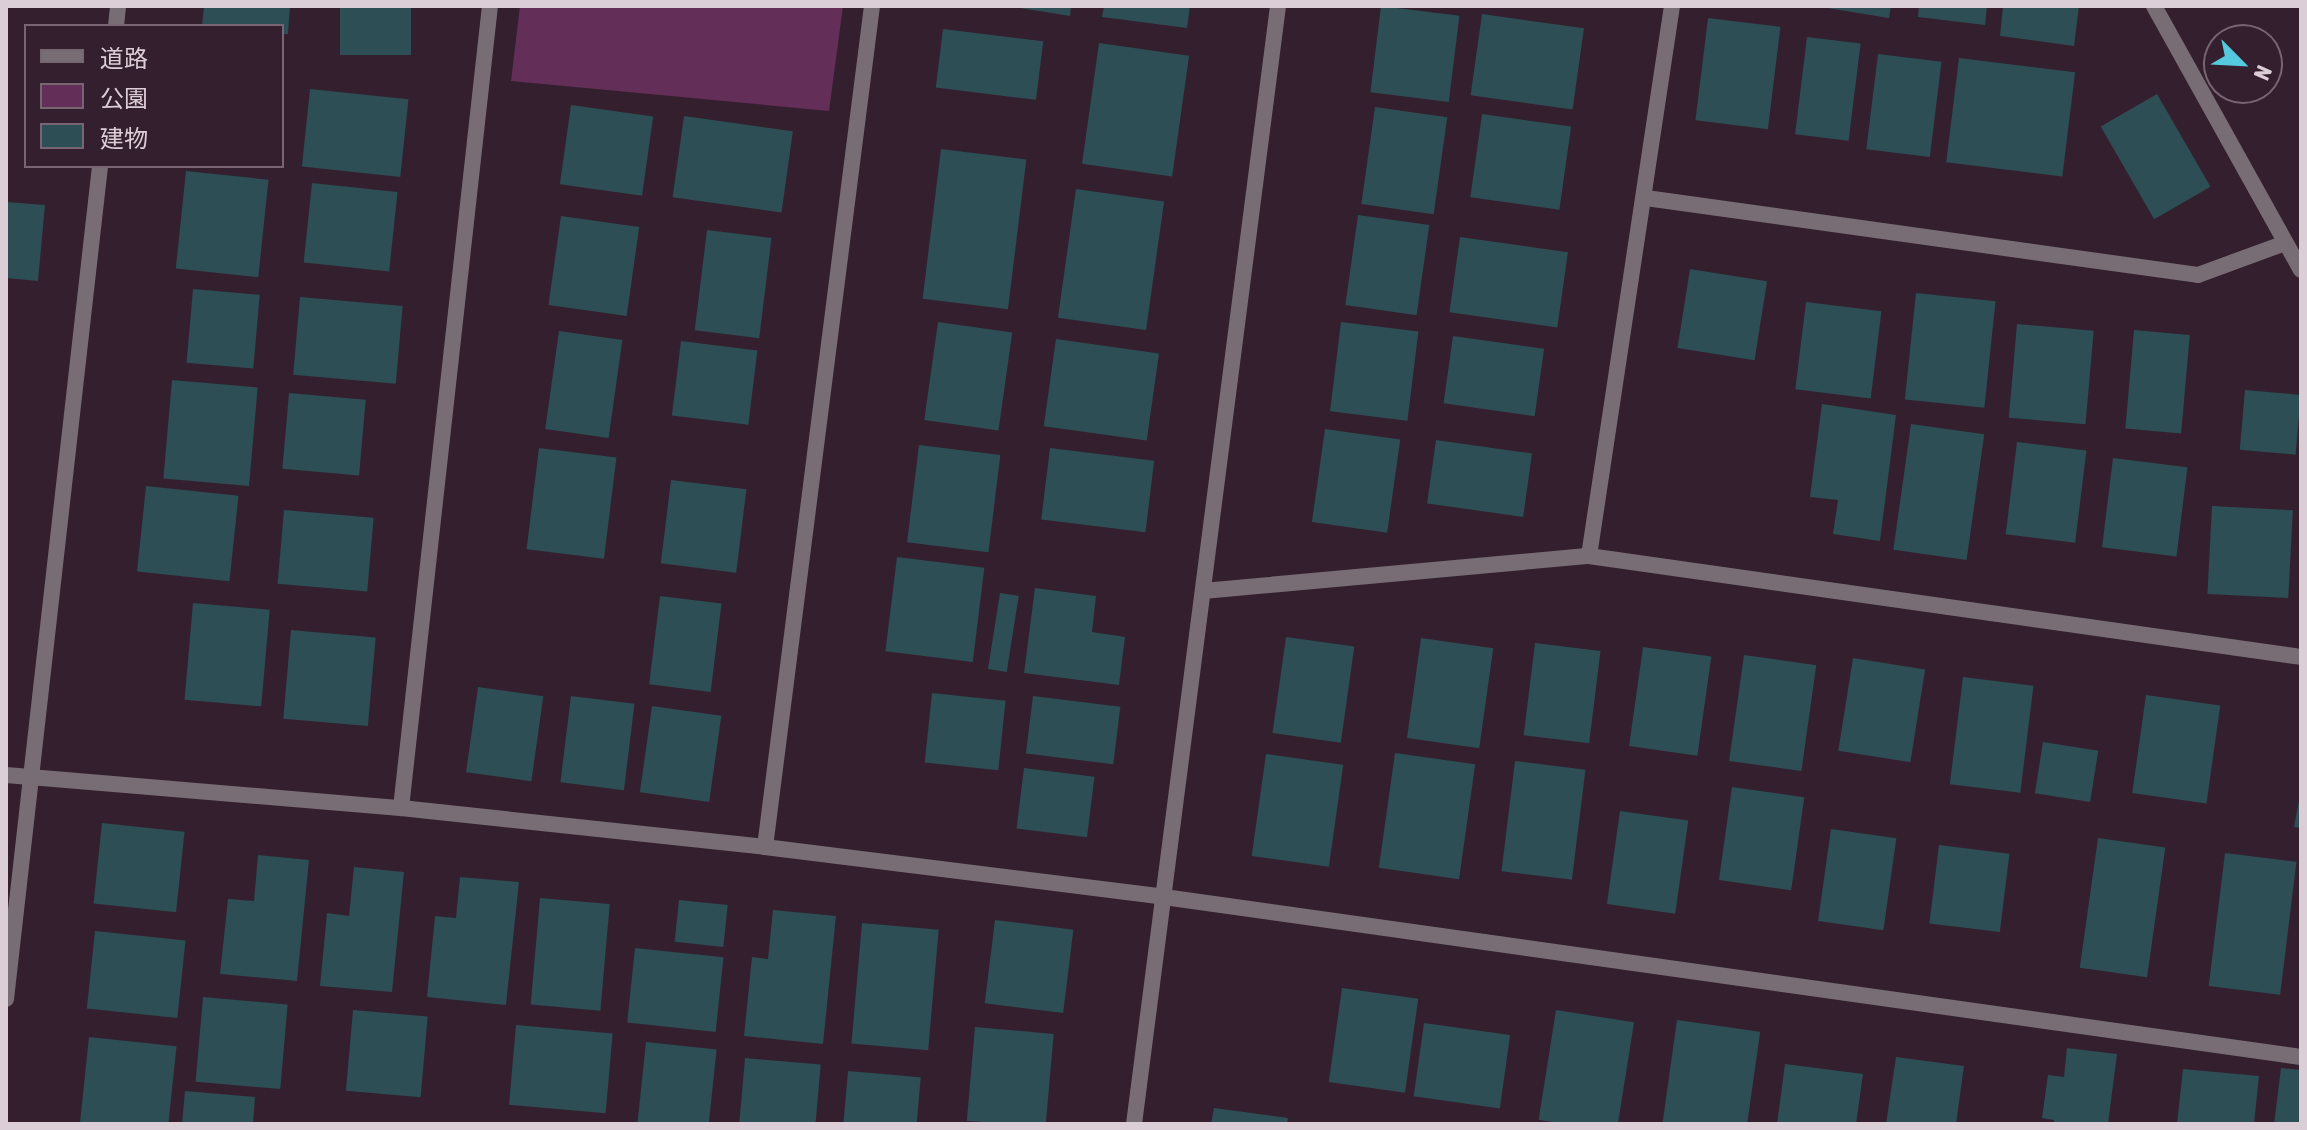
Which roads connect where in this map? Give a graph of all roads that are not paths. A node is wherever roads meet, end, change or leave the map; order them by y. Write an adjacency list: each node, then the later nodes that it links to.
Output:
1 (490, 6): 15 (street)
2 (872, 6): 16 (street)
3 (1278, 6): 11 (street)
4 (1672, 6): 7 (street)
5 (2154, 6): 8 (street)
6 (100, 168): 14 (street)
7 (1646, 198): 8 (street); 10 (street)
8 (2285, 243): 9 (street)
9 (2301, 270)
10 (1589, 556): 11 (street); 12 (street)
11 (1203, 591): 17 (street)
12 (2301, 657)
13 (6, 775): 14 (street)
14 (30, 775): 15 (street); 18 (street)
15 (401, 808): 16 (street)
16 (765, 847): 17 (street)
17 (1164, 897): 19 (street); 20 (street)
18 (6, 999)
19 (2301, 1057)
20 (1134, 1124)

